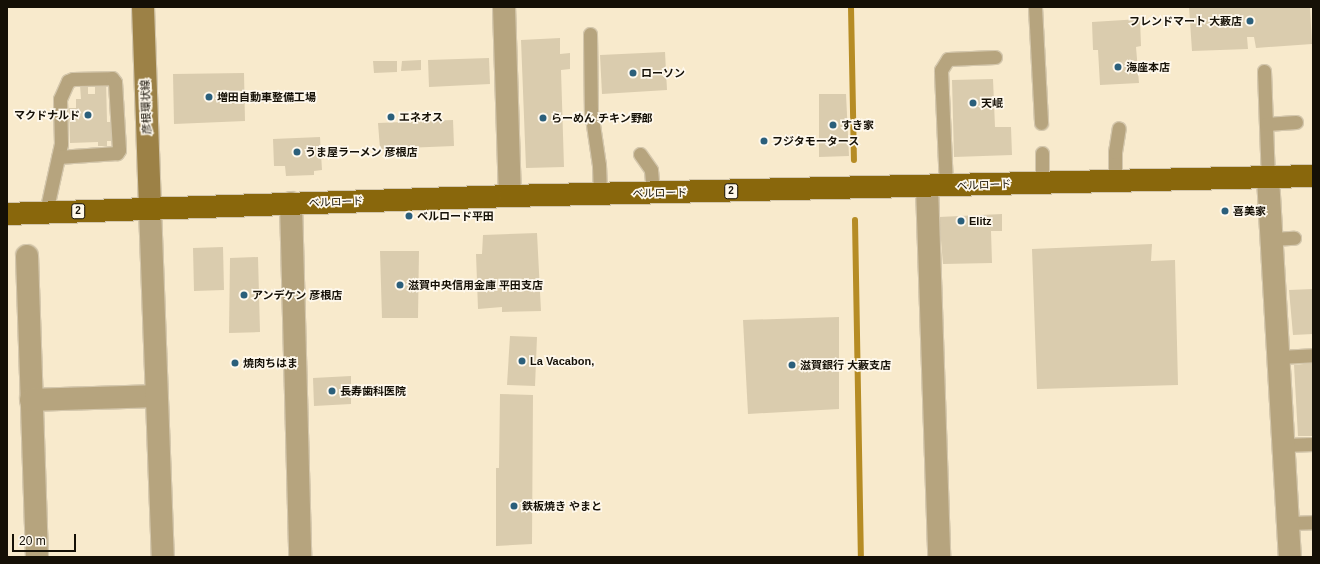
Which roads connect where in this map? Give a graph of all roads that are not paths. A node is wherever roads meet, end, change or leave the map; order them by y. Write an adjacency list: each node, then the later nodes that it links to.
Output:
1 (143, 7): 24 (main road, 彦根環状線)
2 (504, 7): 22 (street)
3 (1035, 7): 8 (lane)
4 (590, 34): 21 (lane)
5 (995, 57): 19 (lane)
6 (1264, 71): 9 (lane)
7 (1296, 122): 9 (lane)
8 (1041, 123)
9 (1266, 124): 15 (lane)
10 (1119, 128): 16 (lane)
11 (1042, 153): 17 (lane)
12 (640, 154): 20 (lane)
13 (58, 157): 13 (lane); 25 (lane)
14 (1313, 176): 15 (main road, ベルロード / 2)
15 (1268, 178): 16 (main road, ベルロード / 2); 28 (street)
16 (1115, 182): 17 (main road, ベルロード / 2)
17 (1042, 184): 19 (main road, ベルロード / 2)
18 (45, 186): 25 (lane)
19 (936, 186): 20 (main road, ベルロード / 2); 41 (street)
20 (652, 193): 21 (main road, ベルロード / 2)
21 (600, 194): 22 (main road, ベルロード / 2)
22 (510, 196): 23 (main road, ベルロード / 2)
23 (291, 203): 24 (main road, ベルロード / 2); 40 (street)
24 (150, 208): 25 (main road, ベルロード / 2); 32 (street)
25 (46, 212): 26 (main road, ベルロード / 2)
26 (7, 214)
27 (1294, 238): 28 (lane)
28 (1272, 239): 31 (street)
29 (27, 256): 33 (street)
30 (1313, 355): 31 (lane)
31 (1279, 357): 35 (street)
32 (156, 396): 33 (street); 39 (street)
33 (31, 400): 38 (street)
34 (1313, 444): 35 (lane)
35 (1284, 445): 37 (street)
36 (1313, 522): 37 (lane)
37 (1288, 523): 42 (street)
38 (37, 557)
39 (163, 557)
40 (300, 557)
41 (939, 557)
42 (1290, 557)

